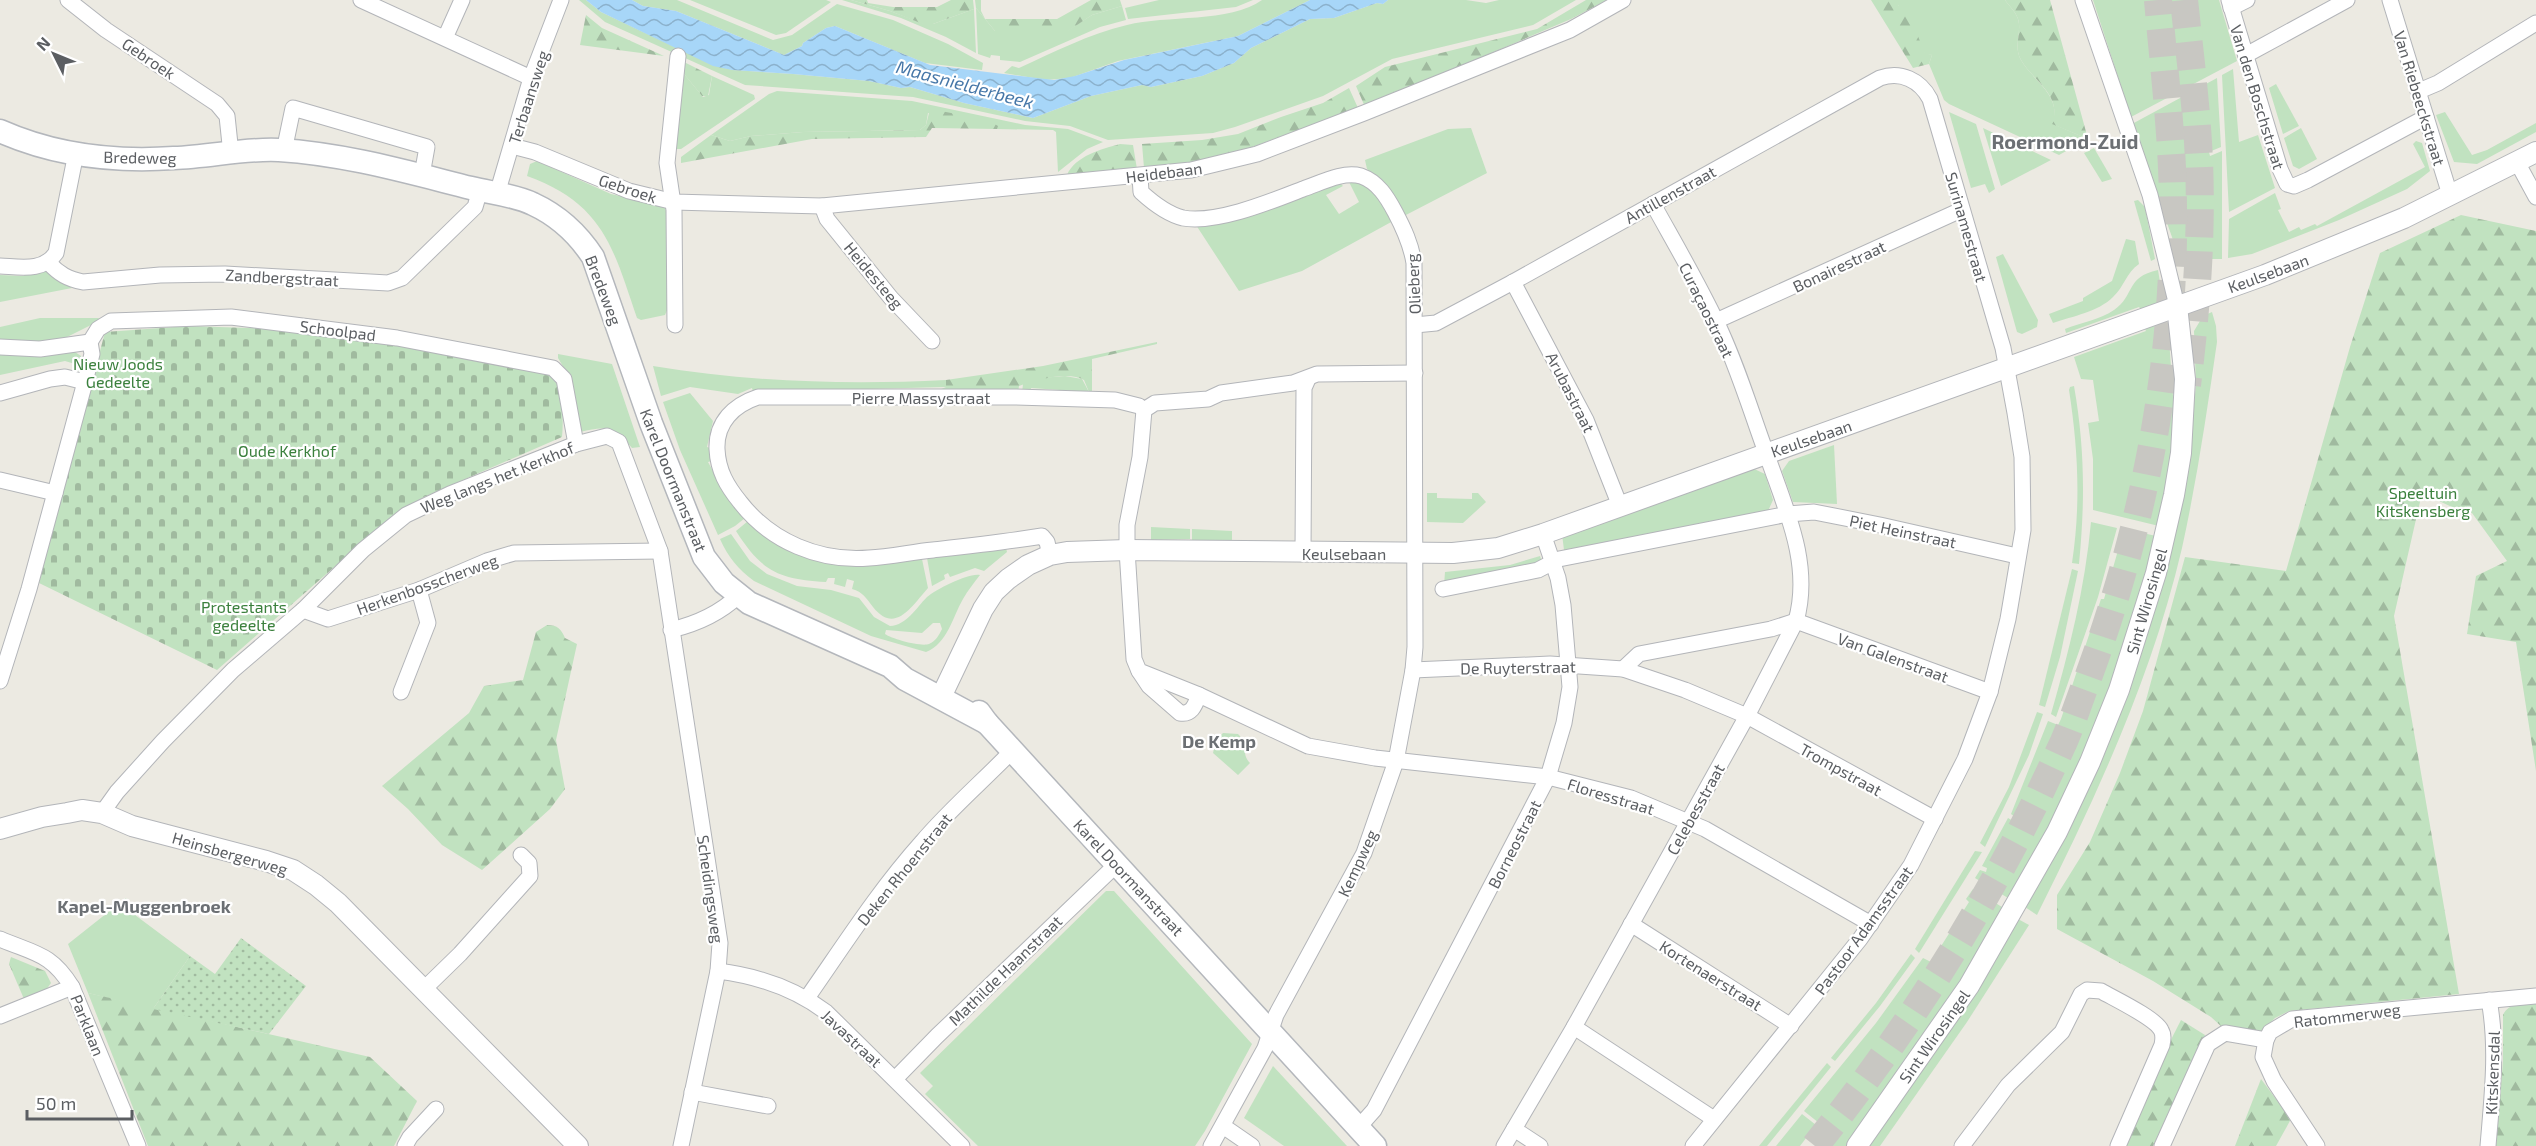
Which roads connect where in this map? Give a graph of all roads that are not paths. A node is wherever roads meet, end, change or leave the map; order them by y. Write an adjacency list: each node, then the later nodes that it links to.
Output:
1 (68, 0): 24 (street, Gebroek)
2 (364, 0): 12 (street)
3 (462, 0): 12 (street)
4 (561, 0): 15 (street, Terbaansweg)
5 (1623, 0): 27 (street, Heidebaan)
6 (2083, 0): 38 (street, Sint Wirosingel)
7 (2247, 0): 10 (street, Van den Boschstraat)
8 (2347, 0): 13 (street)
9 (2390, 0): 17 (street, Van Riebeeckstraat)
10 (2230, 4): 13 (street, Van den Boschstraat)
11 (2536, 23): 17 (street)
12 (445, 38): 15 (street)
13 (2246, 55): 18 (street, Van den Boschstraat)
14 (678, 56): 31 (street, Gebroek)
15 (531, 78): 20 (street, Terbaansweg)
16 (1923, 88): 32 (street, Antillenstraat); 34 (street, Surinamestraat)
17 (2419, 91): 18 (street, Van Riebeeckstraat)
18 (2426, 117): 29 (street, Van Riebeeckstraat)
19 (0, 131): 23 (main road, Bredeweg)
20 (512, 146): 28 (street, Terbaansweg); 31 (street, Gebroek)
21 (284, 150): 24 (main road, Bredeweg); 26 (main road, Bredeweg); 26 (street)
22 (2536, 152): 25 (street, Keulsebaan)
23 (76, 153): 24 (main road, Bredeweg); 35 (street)
24 (231, 154)
25 (2517, 162): 29 (street, Keulsebaan); 30 (street)
26 (422, 175): 28 (main road, Bredeweg)
27 (1140, 176): 33 (street, Heidebaan); 41 (street, Olieberg)
28 (489, 192): 35 (street, Zandbergstraat); 45 (main road, Bredeweg)
29 (2450, 195): 38 (street, Keulsebaan)
30 (2536, 197)
31 (674, 202): 33 (street, Heidebaan); 40 (street)
32 (1653, 204): 37 (street, Antillenstraat); 39 (street, Curaçaostraat)
33 (822, 206): 42 (street, Heidesteeg)
34 (1961, 210): 39 (street, Bonairestraat); 46 (street, Surinamestraat)
35 (49, 263): 36 (street)
36 (0, 266)
37 (1514, 282): 41 (street, Antillenstraat); 57 (street, Arubastraat)
38 (2177, 306): 46 (street, Keulsebaan); 126 (street, Sint Wirosingel)
39 (1716, 321): 54 (street, Curaçaostraat)
40 (675, 325)
41 (1415, 325): 47 (street, Olieberg)
42 (932, 341)
43 (90, 342): 44 (street); 49 (street); 53 (street, Schoolpad)
44 (0, 347)
45 (630, 366): 69 (main road, Karel Doormanstraat)
46 (2007, 368): 54 (street, Keulsebaan); 65 (street, Pastoor Adamsstraat)
47 (1414, 373): 48 (street); 62 (street, Olieberg)
48 (1308, 379): 51 (street); 63 (street)
49 (84, 382): 50 (street); 56 (street)
50 (0, 393)
51 (1144, 410): 60 (street); 64 (street, Pierre Massystraat)
52 (619, 442): 53 (street, Weg langs het Kerkhof); 61 (street, Scheidingsweg)
53 (576, 444): 70 (street, Weg langs het Kerkhof)
54 (1766, 454): 57 (street, Keulsebaan); 58 (street, Celebesstraat)
55 (0, 480): 56 (street)
56 (55, 494): 73 (street)
57 (1620, 506): 59 (street, Keulsebaan)
58 (1788, 514): 65 (street, Piet Heinstraat); 66 (street); 71 (street, Celebesstraat)
59 (1543, 534): 62 (street, Keulsebaan); 66 (street, Borneostraat)
60 (1127, 550): 63 (street, Keulsebaan); 64 (street, Keulsebaan); 77 (street)
61 (660, 551): 68 (street, Herkenbosscherweg); 72 (street, Scheidingsweg)
62 (1415, 552): 63 (street, Keulsebaan); 76 (street, Kempweg)
63 (1303, 553)
64 (1050, 555): 79 (street, Keulsebaan)
65 (2018, 556): 81 (street, Pastoor Adamsstraat)
66 (1553, 562): 67 (street); 74 (street, Borneostraat)
67 (1443, 589)
68 (419, 590): 70 (street, Herkenbosscherweg); 80 (street)
69 (738, 596): 72 (street); 79 (main road, Karel Doormanstraat)
70 (303, 610): 87 (street)
71 (1796, 621): 75 (street); 81 (street, Van Galenstraat); 83 (street, Celebesstraat)
72 (671, 630): 96 (street, Scheidingsweg)
73 (4, 658): 78 (street)
74 (1569, 665): 75 (street, De Ruyterstraat); 76 (street, De Ruyterstraat); 86 (street, Borneostraat)
75 (1623, 669): 83 (street, De Ruyterstraat)
76 (1413, 670): 85 (street, Kempweg)
77 (1139, 671): 82 (street, Floresstraat); 82 (street)
78 (0, 681)
79 (944, 691): 84 (main road, Karel Doormanstraat)
80 (401, 692)
81 (1990, 693): 88 (street, Pastoor Adamsstraat)
82 (1199, 695): 85 (street, Floresstraat)
83 (1747, 716): 88 (street, Trompstraat); 89 (street, Celebesstraat)
84 (1013, 750): 92 (main road, Karel Doormanstraat); 100 (street, Deken Rhoenstraat)
85 (1396, 761): 86 (street, Floresstraat); 105 (street, Kempweg)
86 (1548, 777): 89 (street, Floresstraat); 113 (street, Borneostraat)
87 (102, 813): 90 (street); 98 (street, Heinsbergerweg)
88 (1935, 819): 94 (street, Pastoor Adamsstraat)
89 (1688, 822): 93 (street, Celebesstraat); 94 (street, Floresstraat)
90 (0, 829)
91 (521, 855): 98 (street)
92 (1117, 864): 105 (main road, Karel Doormanstraat); 107 (street, Mathilde Haanstraat)
93 (1631, 924): 103 (street, Kortenaerstraat); 104 (street, Celebesstraat)
94 (1871, 924): 103 (street, Pastoor Adamsstraat)
95 (0, 939): 97 (street, Parklaan)
96 (718, 971): 100 (street, Javastraat); 108 (street, Scheidingsweg)
97 (72, 987): 102 (street); 115 (street, Parklaan)
98 (423, 990): 117 (street, Heinsbergerweg)
99 (2536, 996): 101 (street, Ratommerweg)
100 (807, 998): 107 (street, Javastraat)
101 (2489, 1000): 106 (street, Ratommerweg); 131 (street, Kitskensdal)
102 (0, 1016)
103 (1791, 1026): 111 (street, Pastoor Adamsstraat)
104 (1574, 1027): 111 (street); 114 (street, Celebesstraat)
105 (1271, 1031): 112 (street, Kempweg); 113 (main road, Karel Doormanstraat)
106 (2266, 1040): 129 (street); 130 (street)
107 (895, 1080): 119 (street, Javastraat)
108 (692, 1092): 109 (street); 118 (street, Scheidingsweg)
109 (768, 1106)
110 (436, 1109): 116 (street)
111 (1714, 1119): 125 (street, Pastoor Adamsstraat)
112 (1223, 1126): 120 (street, Kempweg); 121 (street)
113 (1358, 1128): 122 (main road, Karel Doormanstraat)
114 (1514, 1129): 123 (street, Celebesstraat); 124 (street)
115 (138, 1146)
116 (405, 1146)
117 (579, 1146)
118 (681, 1146)
119 (962, 1146)
120 (1211, 1146)
121 (1252, 1146)
122 (1375, 1146)
123 (1504, 1146)
124 (1540, 1146)
125 (1693, 1146)
126 (1857, 1146)
127 (1962, 1146): 128 (street)
128 (2118, 1146)
129 (2162, 1146)
130 (2317, 1146)
131 (2488, 1146)

